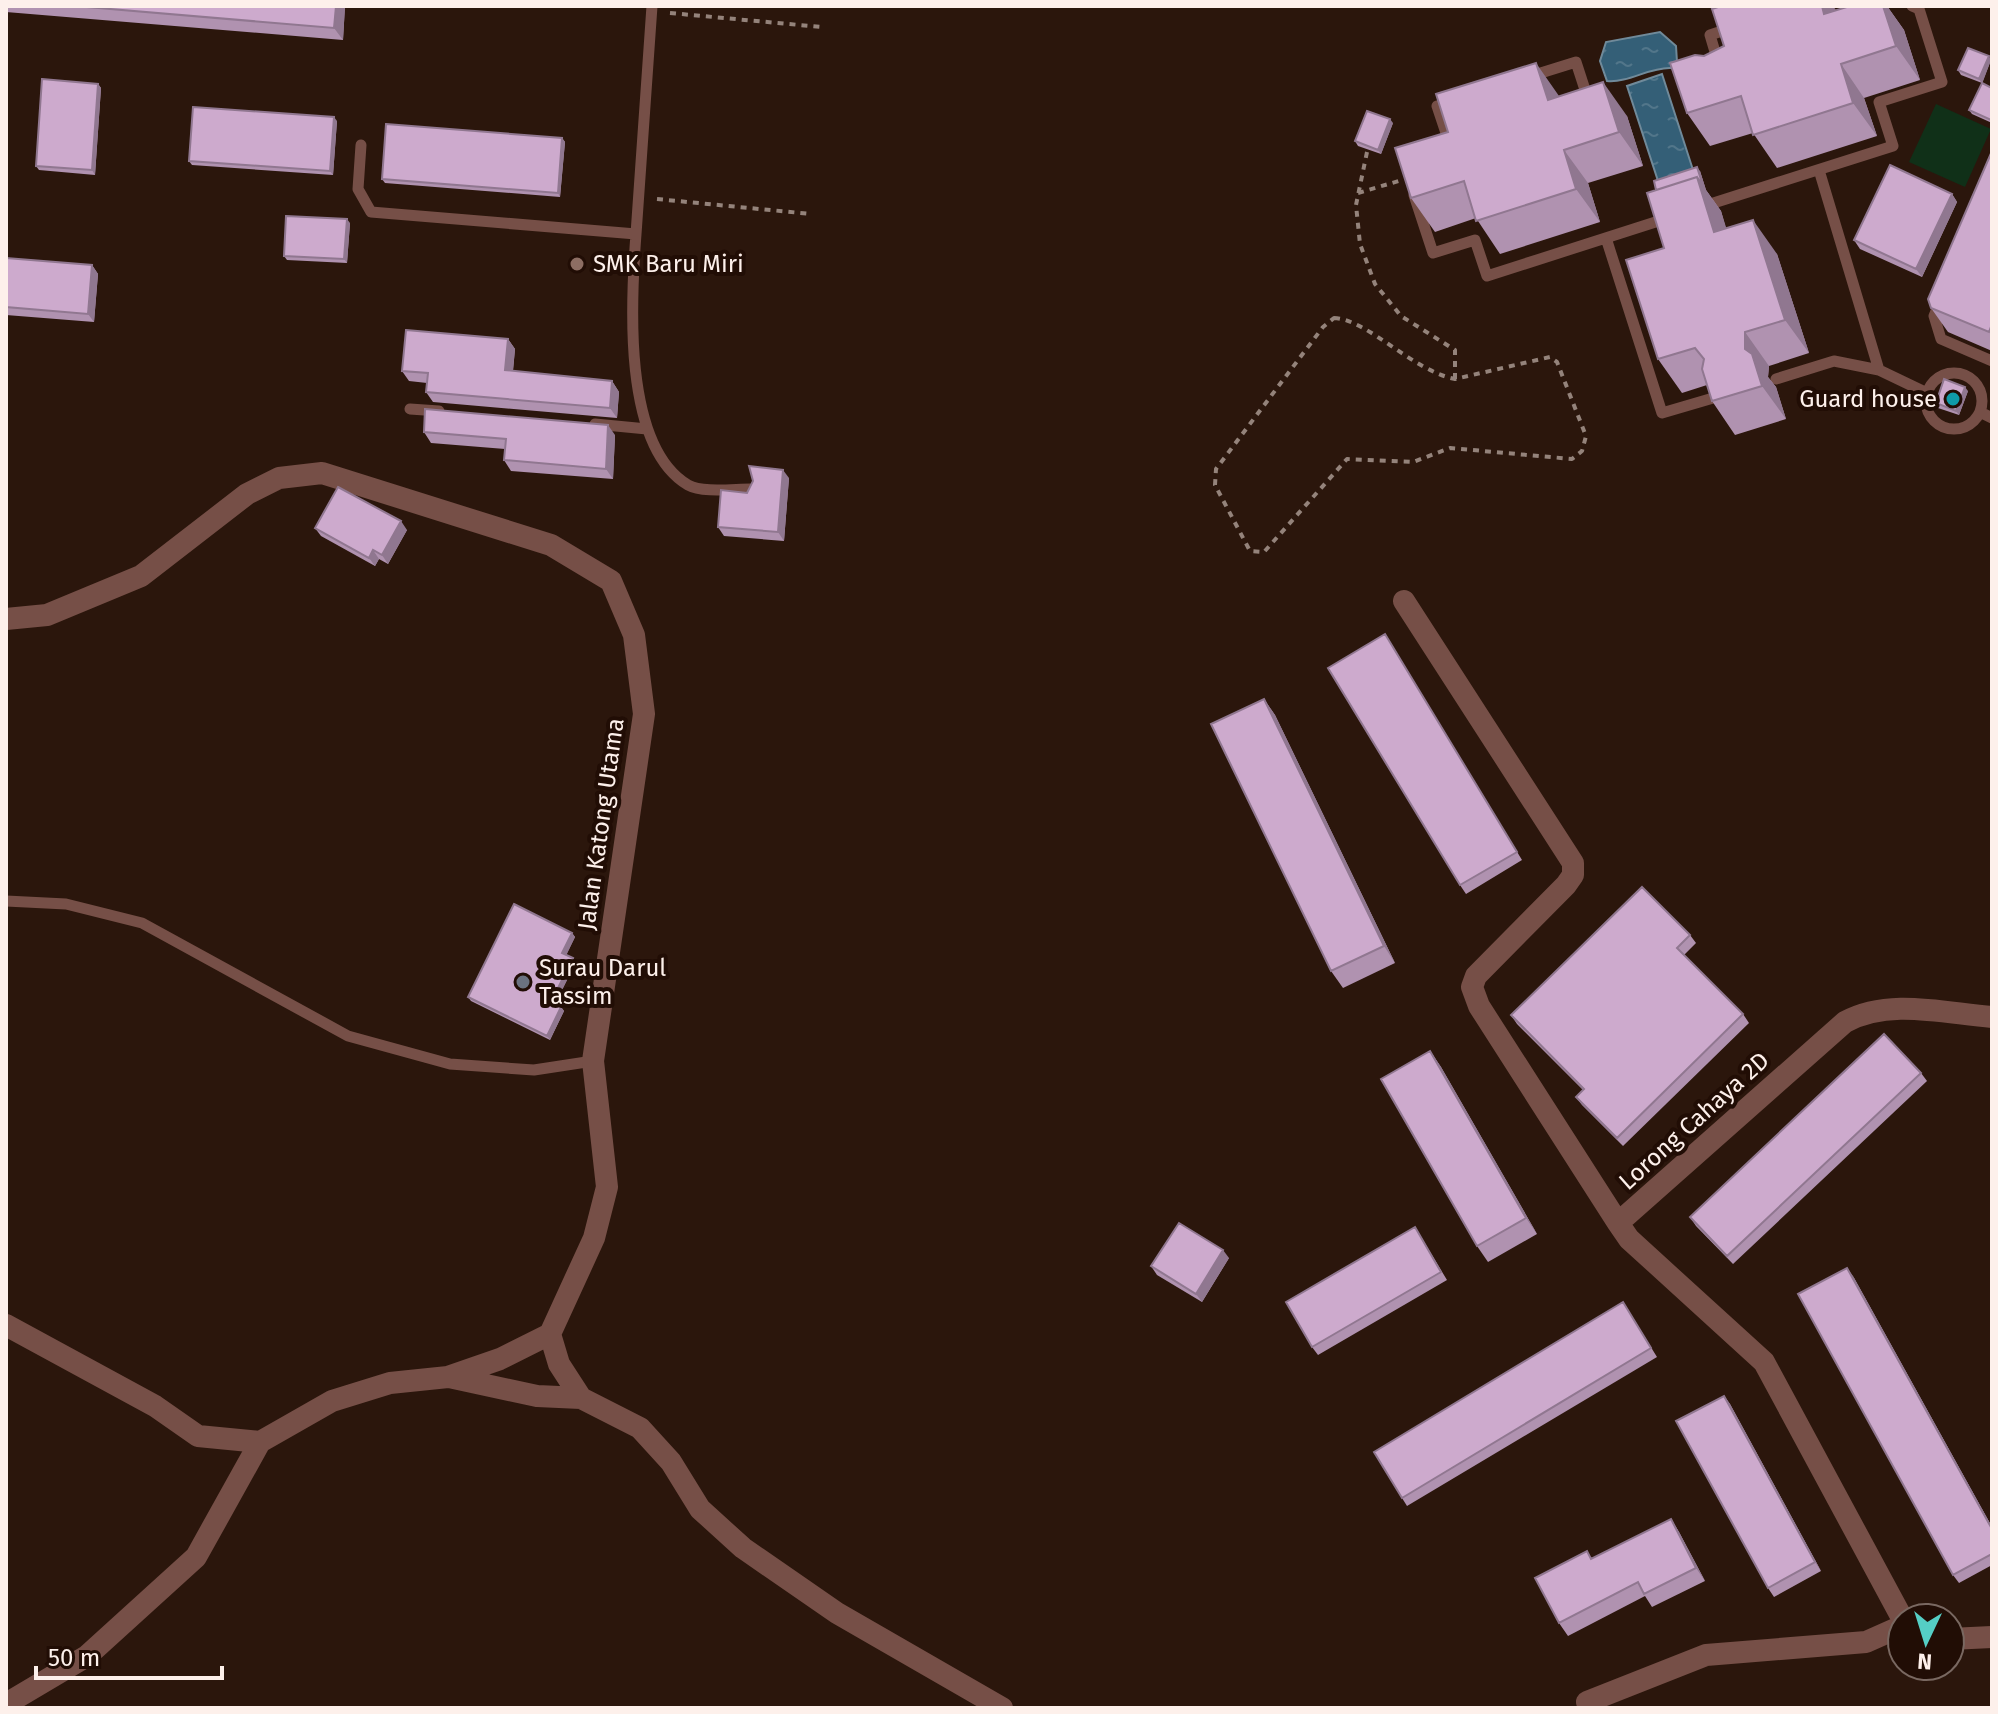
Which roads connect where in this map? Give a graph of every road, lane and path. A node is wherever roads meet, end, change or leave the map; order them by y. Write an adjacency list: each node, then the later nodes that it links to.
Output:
1 (1912, 6): 12 (lane)
2 (652, 8): 4 (path); 15 (lane)
3 (1749, 23): 5 (lane)
4 (821, 27)
5 (1720, 70)
6 (1521, 80): 8 (lane)
7 (1465, 97): 10 (lane)
8 (1593, 112)
9 (361, 145): 19 (lane)
10 (1437, 146)
11 (1367, 152): 14 (path)
12 (1819, 170): 16 (lane); 23 (lane)
13 (1408, 179): 14 (path); 20 (lane)
14 (1358, 193): 24 (path)
15 (639, 198): 18 (path); 19 (lane)
16 (1697, 208)
17 (1682, 213): 20 (lane)
18 (811, 214)
19 (636, 234): 33 (lane)
20 (1606, 238): 27 (lane)
21 (1945, 289): 22 (lane)
22 (1992, 361)
23 (1879, 370): 25 (lane); 26 (lane)
24 (1455, 379): 24 (path)
25 (1776, 379)
26 (1927, 393): 29 (lane); 29 (lane)
27 (1720, 396)
28 (410, 409): 30 (lane)
29 (1980, 412): 31 (lane)
30 (458, 413)
31 (1992, 418)
32 (584, 423): 33 (lane)
33 (647, 429): 34 (lane)
34 (750, 489)
35 (1404, 601): 40 (street)
36 (6, 619): 39 (street, Jalan Katong Utama)
37 (6, 901): 39 (lane)
38 (1992, 1017): 40 (street, Lorong Cahaya 2D)
39 (593, 1061): 42 (street, Jalan Katong Utama)
40 (1618, 1223): 46 (street, Lorong Cahaya 2D)
41 (6, 1325): 45 (street)
42 (550, 1334): 43 (street); 44 (street)
43 (448, 1377): 44 (street); 45 (street)
44 (581, 1398): 52 (street)
45 (260, 1442): 51 (street)
46 (1893, 1602)
47 (1886, 1633): 50 (street)
48 (1992, 1637): 49 (street)
49 (1966, 1638)
50 (1587, 1702)
51 (6, 1704)
52 (1002, 1708)

